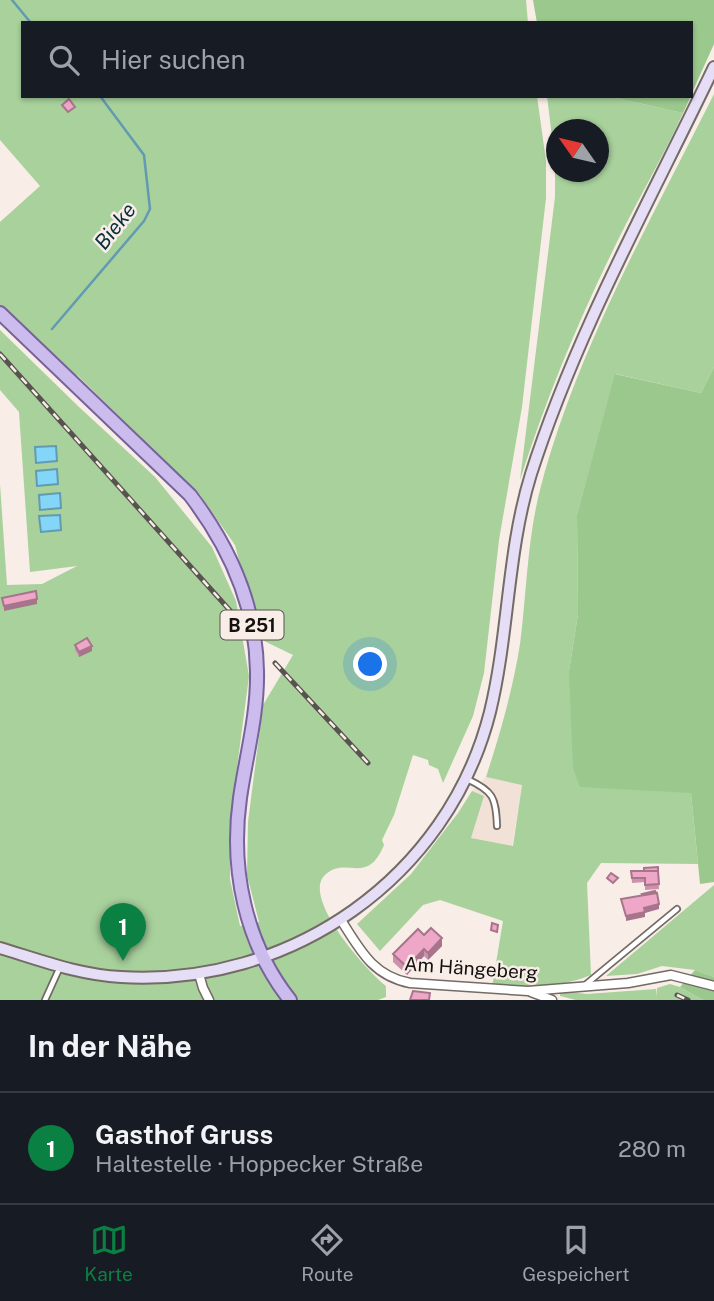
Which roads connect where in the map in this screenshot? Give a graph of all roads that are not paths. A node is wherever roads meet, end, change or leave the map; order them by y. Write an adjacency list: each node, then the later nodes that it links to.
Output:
1 (714, 67): 3 (main road)
2 (0, 313): 8 (main road, B 251)
3 (466, 778): 4 (lane); 6 (main road)
4 (496, 826)
5 (677, 909): 11 (lane)
6 (341, 920): 8 (main road); 13 (street, Am Hängeberg)
7 (0, 948): 9 (main road)
8 (264, 956): 10 (main road); 16 (main road, B 251)
9 (60, 966): 10 (main road); 14 (lane)
10 (199, 974): 15 (street)
11 (585, 986): 12 (street, Am Hängeberg); 13 (street, Am Hängeberg)
12 (714, 986)
13 (528, 990): 17 (street)
14 (45, 1000)
15 (209, 1000)
16 (290, 1000)
17 (552, 1000)

